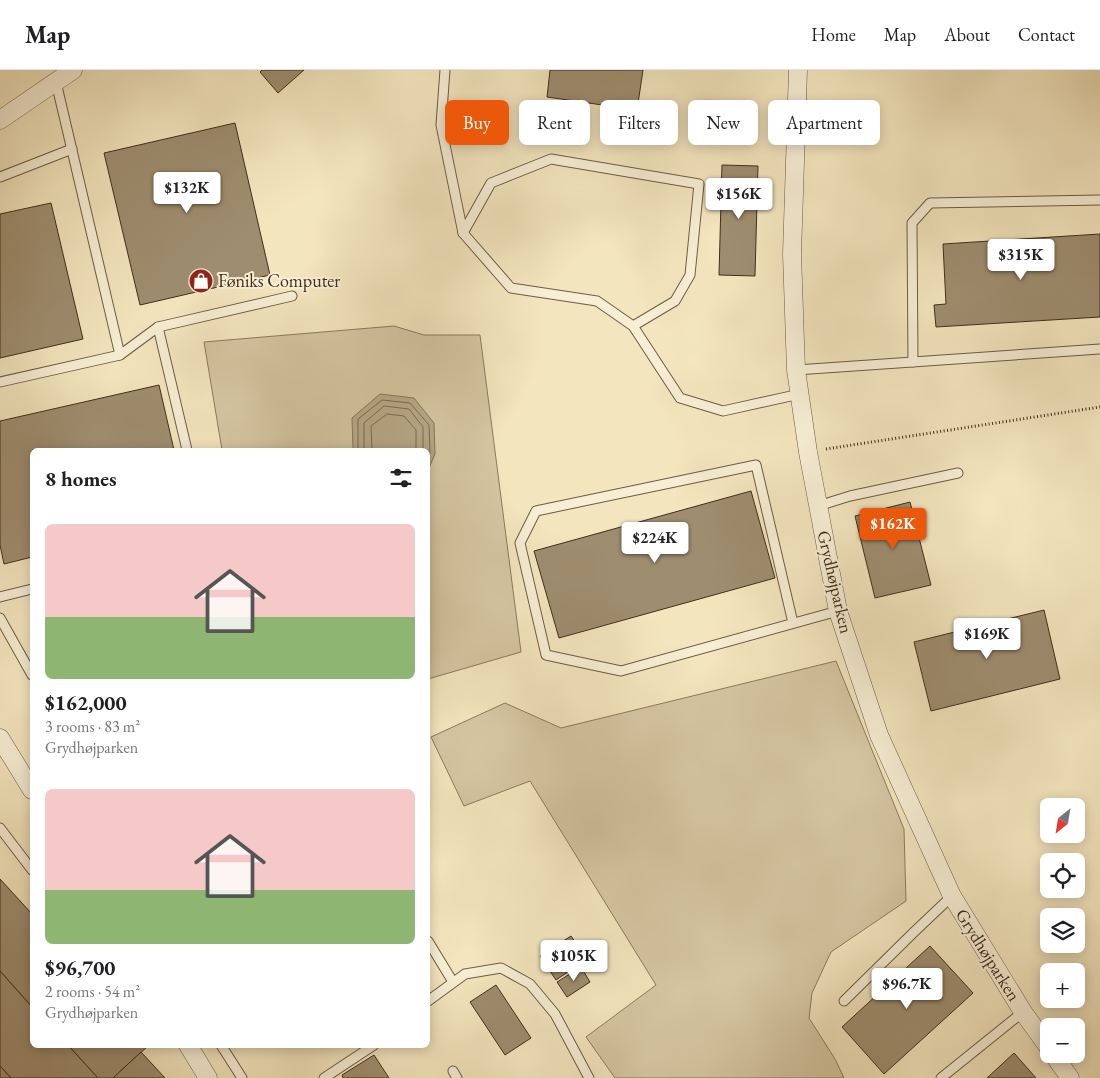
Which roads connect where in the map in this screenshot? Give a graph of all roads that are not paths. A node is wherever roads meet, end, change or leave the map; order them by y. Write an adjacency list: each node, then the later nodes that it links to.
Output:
1 (73, 70): 4 (street)
2 (445, 70): 9 (lane)
3 (798, 70): 16 (street, Grydhøjparken)
4 (56, 82): 5 (street); 6 (lane)
5 (0, 120)
6 (72, 150): 7 (lane); 14 (lane)
7 (0, 177)
8 (1100, 200): 15 (lane)
9 (463, 233): 11 (lane); 11 (lane)
10 (292, 296): 12 (lane)
11 (633, 326): 18 (lane)
12 (158, 327): 14 (lane); 19 (lane)
13 (1100, 349): 15 (lane)
14 (120, 355): 17 (lane)
15 (913, 362): 16 (lane)
16 (796, 370): 18 (street, Grydhøjparken)
17 (0, 382)
18 (800, 394): 21 (street, Grydhøjparken)
19 (187, 448)
20 (958, 473): 21 (lane)
21 (818, 506): 24 (street, Grydhøjparken)
22 (30, 590): 23 (lane)
23 (0, 597)
24 (838, 611): 26 (lane); 32 (street, Grydhøjparken)
25 (0, 618): 27 (lane)
26 (793, 623): 26 (lane)
27 (30, 671)
28 (0, 738): 29 (street)
29 (30, 787)
30 (0, 828): 31 (lane)
31 (30, 867)
32 (952, 896): 36 (lane); 37 (street, Grydhøjparken)
33 (430, 944): 34 (lane)
34 (454, 982): 35 (lane); 46 (lane)
35 (430, 1000)
36 (844, 1001)
37 (1023, 1012): 38 (street, Grydhøjparken); 47 (lane)
38 (1040, 1036)
39 (190, 1048): 43 (street)
40 (223, 1048): 44 (lane)
41 (369, 1048): 45 (lane)
42 (1059, 1063): 48 (street)
43 (208, 1078)
44 (242, 1078)
45 (324, 1078)
46 (589, 1078)
47 (941, 1078)
48 (1070, 1078)

